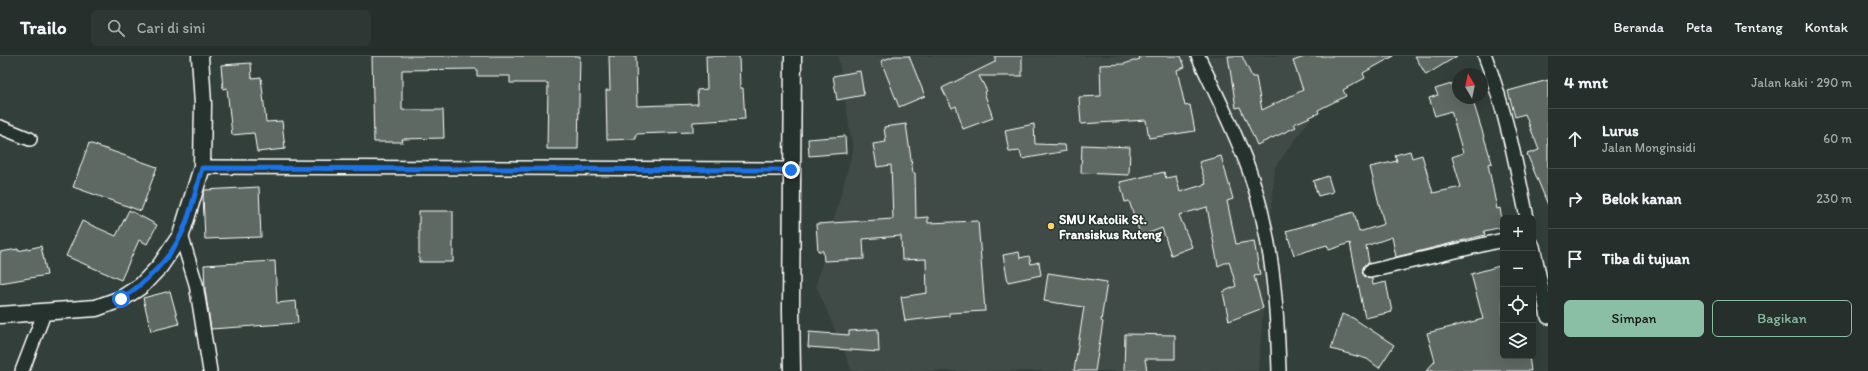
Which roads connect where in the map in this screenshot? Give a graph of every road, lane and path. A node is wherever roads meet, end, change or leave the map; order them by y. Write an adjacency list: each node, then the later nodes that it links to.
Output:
1 (200, 56): 7 (street)
2 (793, 56): 8 (street)
3 (1198, 56): 20 (street)
4 (1485, 56): 9 (street)
5 (0, 127): 6 (street)
6 (30, 139)
7 (202, 168): 8 (street); 10 (street)
8 (791, 170): 19 (street)
9 (1526, 215)
10 (181, 235): 14 (street); 18 (street)
11 (1500, 241): 13 (street)
12 (1534, 251): 16 (street)
13 (1370, 271)
14 (45, 310): 15 (street); 17 (street)
15 (0, 315)
16 (1548, 317)
17 (22, 371)
18 (210, 371)
19 (792, 371)
20 (1279, 371)

